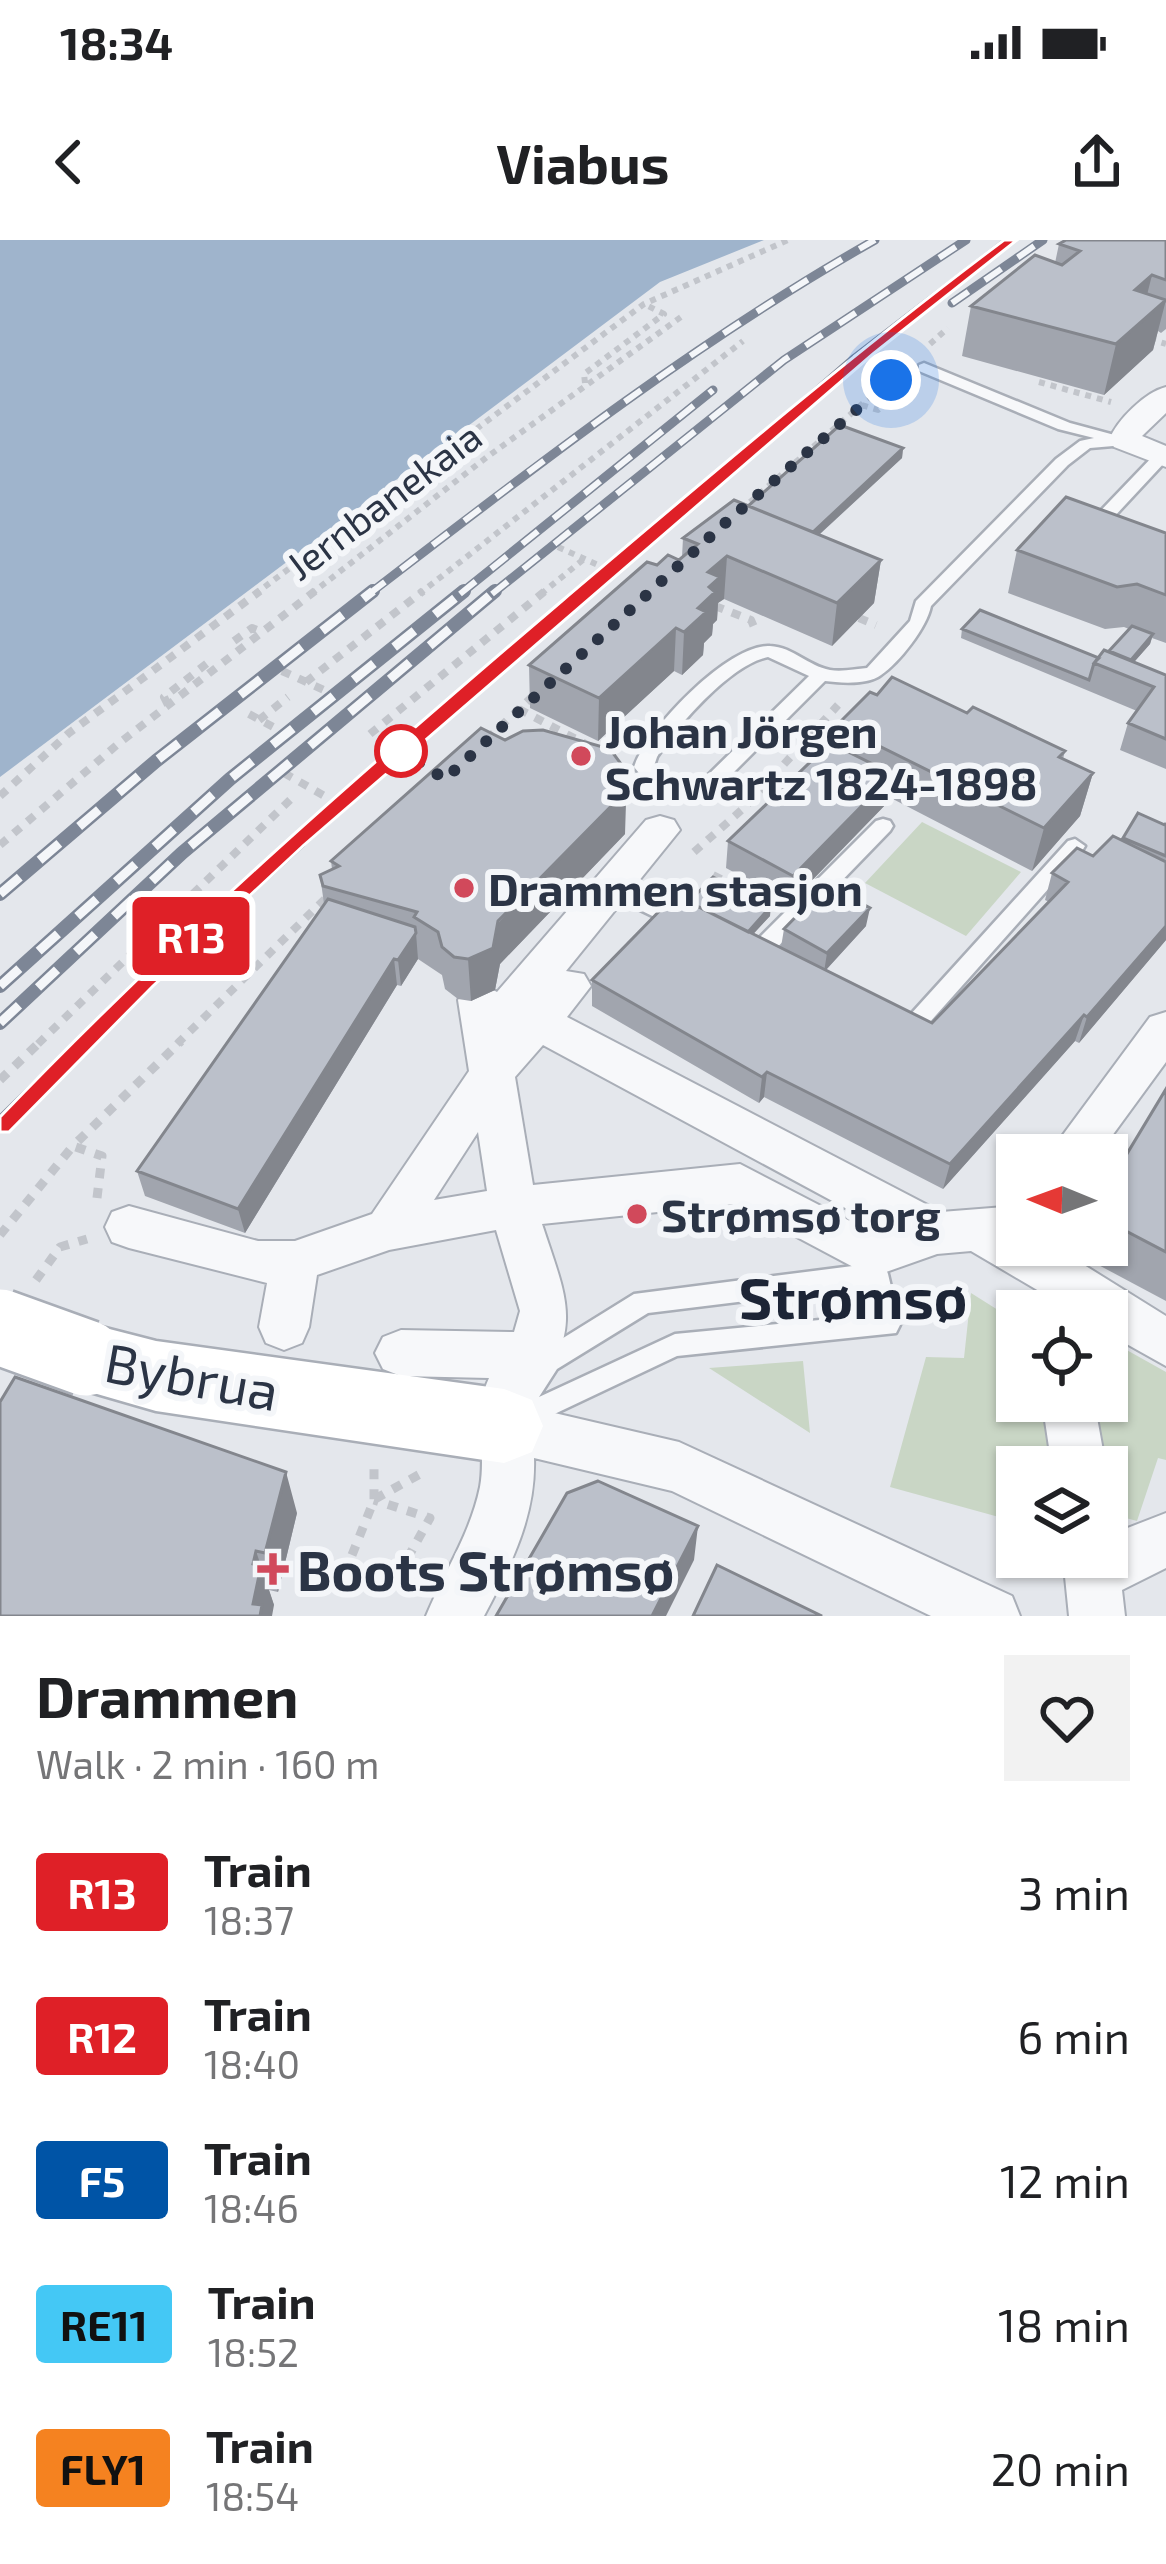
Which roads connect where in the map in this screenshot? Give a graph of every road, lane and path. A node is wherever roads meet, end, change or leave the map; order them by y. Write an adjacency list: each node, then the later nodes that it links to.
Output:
1 (788, 240): 2 (path, Jernbanekaia)
2 (644, 304): 10 (path); 44 (path, Jernbanekaia)
3 (681, 317): 10 (path)
4 (948, 328): 14 (path)
5 (1131, 332): 7 (path)
6 (743, 341): 30 (path)
7 (1166, 344)
8 (924, 368): 15 (lane)
9 (1023, 378): 13 (path)
10 (585, 383): 34 (path)
11 (902, 390): 14 (path)
12 (1166, 396): 15 (street)
13 (1118, 404)
14 (862, 405): 17 (path)
15 (1125, 440): 16 (street); 29 (lane)
16 (1164, 457): 18 (lane)
17 (740, 510)
18 (1100, 530)
19 (558, 547): 20 (path)
20 (584, 559): 21 (path); 39 (path)
21 (598, 565)
22 (715, 606): 25 (path)
23 (859, 618): 24 (path)
24 (877, 626)
25 (754, 627)
26 (210, 661): 34 (path)
27 (282, 671): 30 (path)
28 (820, 675): 28 (lane); 29 (lane)
29 (846, 675): 51 (path)
30 (306, 682): 31 (path)
31 (324, 690)
32 (540, 690): 35 (path)
33 (287, 698): 37 (path)
34 (168, 705): 48 (path)
35 (518, 710): 40 (path); 41 (path)
36 (249, 714): 37 (path)
37 (259, 720): 38 (path)
38 (277, 729)
39 (370, 734)
40 (473, 753)
41 (601, 757)
42 (284, 773): 45 (path)
43 (296, 787): 63 (path)
44 (0, 796)
45 (328, 798)
46 (883, 826): 53 (lane)
47 (660, 830): 51 (street)
48 (0, 844)
49 (1075, 846): 60 (lane)
50 (713, 874): 53 (path)
51 (617, 888): 56 (lane); 59 (street)
52 (334, 889): 55 (path)
53 (794, 916): 58 (lane)
54 (326, 917): 55 (path)
55 (304, 920): 57 (path); 65 (path)
56 (700, 929)
57 (302, 945)
58 (756, 955)
59 (527, 996): 62 (street); 70 (street)
60 (873, 1008)
61 (1166, 1030): 64 (street)
62 (493, 1072): 67 (street); 69 (street)
63 (0, 1081)
64 (1087, 1134)
65 (73, 1146): 66 (path); 71 (path)
66 (102, 1156)
67 (513, 1207): 69 (street); 72 (street); 78 (street)
68 (129, 1227): 73 (street); 75 (path)
69 (389, 1229): 73 (street)
70 (996, 1231)
71 (0, 1235)
72 (996, 1236)
73 (295, 1262): 76 (street)
74 (1050, 1266): 77 (street)
75 (12, 1311): 79 (street, Bybrua, bridge)
76 (284, 1328)
77 (1166, 1343)
78 (534, 1356): 79 (street); 80 (street)
79 (388, 1407): 80 (street); 81 (path)
80 (504, 1426): 80 (lane); 86 (street); 87 (street)
81 (374, 1500): 83 (path); 84 (path)
82 (1166, 1540): 85 (street)
83 (352, 1555)
84 (340, 1578)
85 (1094, 1583)
86 (454, 1616)
87 (992, 1616)

